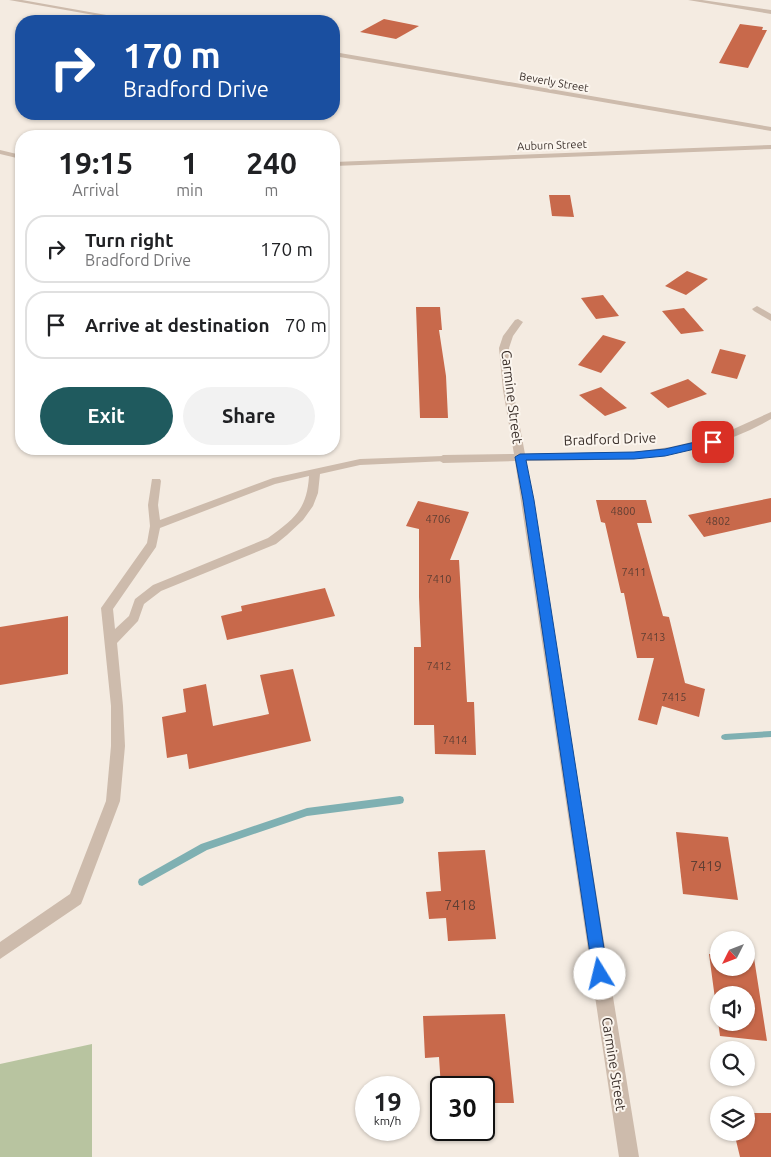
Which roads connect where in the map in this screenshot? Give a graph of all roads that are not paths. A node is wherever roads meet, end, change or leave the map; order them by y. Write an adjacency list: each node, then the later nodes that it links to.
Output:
1 (12, 0): 4 (street)
2 (691, 0): 3 (street)
3 (771, 12)
4 (101, 15)
5 (340, 55): 6 (street, Beverly Street)
6 (771, 129)
7 (771, 148): 10 (street, Auburn Street)
8 (0, 152): 9 (street)
9 (15, 156)
10 (340, 164)
11 (757, 309): 12 (street)
12 (771, 318)
13 (518, 322): 15 (street, Carmine Street)
14 (771, 414): 15 (street, Bradford Drive)
15 (520, 457): 16 (street, Bradford Drive); 22 (street, Carmine Street)
16 (443, 459): 17 (lane)
17 (315, 472): 19 (lane); 20 (lane)
18 (156, 481): 19 (lane)
19 (155, 526): 20 (lane)
20 (110, 641): 21 (lane)
21 (0, 951)
22 (629, 1157)

